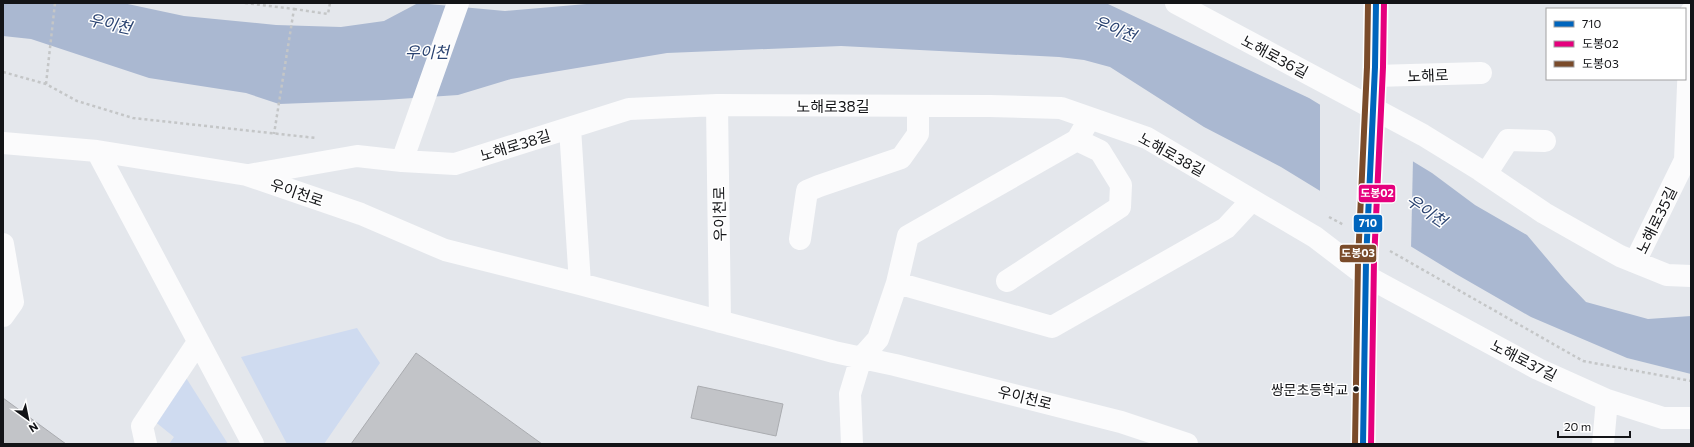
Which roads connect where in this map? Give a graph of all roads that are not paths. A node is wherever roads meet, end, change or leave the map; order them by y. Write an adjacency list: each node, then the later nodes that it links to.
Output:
1 (458, 3): 16 (street)
2 (1176, 3): 9 (street, 노해로36길)
3 (1376, 3): 6 (main road)
4 (1691, 12): 22 (street, 노해로35길)
5 (1481, 73): 6 (street, 노해로)
6 (1375, 76): 9 (main road)
7 (717, 105): 8 (street, 노해로38길); 11 (street, 노해로38길); 29 (street, 우이천로)
8 (918, 106): 10 (street, 노해로38길); 20 (street)
9 (1373, 115): 17 (street, 노해로35길); 23 (main road)
10 (1090, 118): 12 (street); 19 (street, 노해로38길)
11 (570, 128): 16 (street, 노해로38길); 27 (street)
12 (1077, 140): 25 (street); 26 (street)
13 (1545, 141): 17 (street)
14 (3, 143): 15 (street, 우이천로)
15 (97, 151): 18 (street, 우이천로); 30 (street)
16 (403, 157): 18 (street, 노해로38길)
17 (1486, 174): 22 (street, 노해로35길)
18 (247, 175): 27 (street, 우이천로)
19 (1252, 200): 23 (street, 노해로38길); 26 (street)
20 (800, 239)
21 (3, 244): 28 (street)
22 (1635, 262): 24 (street, 노해로35길)
23 (1366, 268): 32 (street, 노해로37길); 38 (main road)
24 (1691, 276)
25 (1006, 281)
26 (897, 283): 31 (street)
27 (580, 284): 29 (street, 우이천로)
28 (6, 307)
29 (720, 322): 31 (street, 우이천로)
30 (198, 342): 34 (street); 35 (street)
31 (861, 358): 36 (street); 37 (street, 우이천로)
32 (1607, 400): 33 (street, 노해로37길); 39 (street)
33 (1691, 418)
34 (146, 444)
35 (253, 444)
36 (852, 444)
37 (1187, 444)
38 (1363, 444)
39 (1603, 444)

